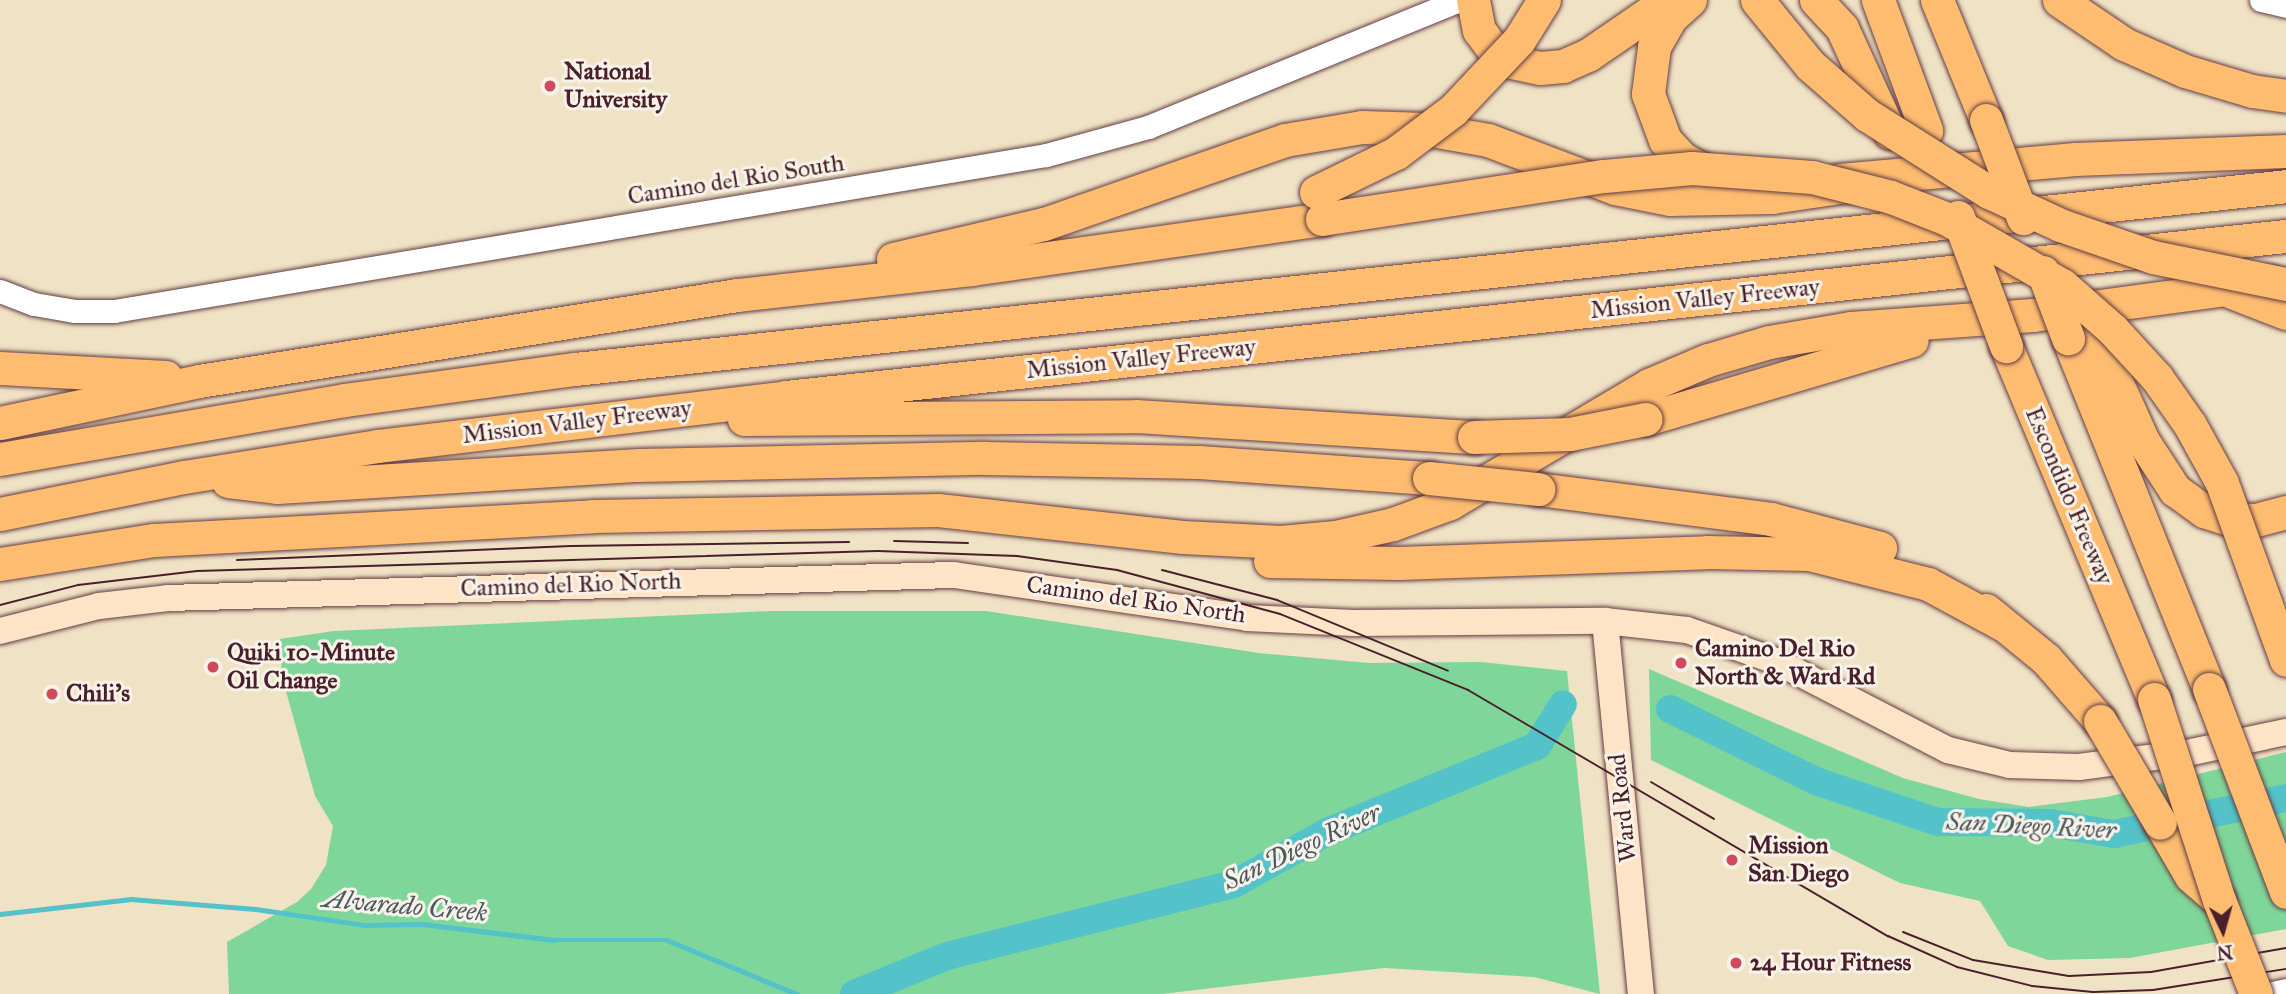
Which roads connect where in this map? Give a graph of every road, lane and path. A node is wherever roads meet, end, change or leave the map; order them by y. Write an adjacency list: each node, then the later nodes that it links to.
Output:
1 (1459, 0): 21 (street, Camino del Rio South)
2 (1473, 0): 4 (highway)
3 (1544, 0): 17 (highway, bridge)
4 (1668, 0)
5 (1690, 0): 15 (highway)
6 (1757, 0): 20 (highway, bridge)
7 (1816, 0): 19 (highway, bridge)
8 (1878, 0): 19 (highway, Escondido Freeway, bridge)
9 (1937, 0): 26 (highway, bridge)
10 (2059, 0): 13 (highway)
11 (2261, 0): 12 (street)
12 (2286, 6)
13 (2286, 96)
14 (2286, 152): 15 (highway)
15 (1881, 178): 23 (highway)
16 (2286, 186): 31 (highway, Mission Valley Freeway)
17 (1319, 205): 23 (highway); 42 (highway, bridge)
18 (2286, 236): 29 (highway, Mission Valley Freeway)
19 (1976, 265): 47 (highway, Escondido Freeway, bridge)
20 (2286, 283): 22 (highway)
21 (0, 290)
22 (2222, 290): 24 (highway); 25 (highway)
23 (737, 295): 28 (highway)
24 (2286, 313)
25 (2033, 315): 29 (highway, bridge); 34 (highway)
26 (2081, 335): 33 (highway); 44 (highway, bridge)
27 (0, 368): 28 (highway)
28 (200, 380): 30 (highway)
29 (669, 411): 32 (highway, Mission Valley Freeway)
30 (0, 423)
31 (0, 459)
32 (184, 477): 35 (highway, Mission Valley Freeway); 40 (highway, bridge)
33 (2286, 512)
34 (906, 513): 36 (highway); 40 (highway)
35 (0, 514)
36 (60, 554): 37 (highway); 38 (highway)
37 (0, 564)
38 (0, 576)
39 (1605, 621): 41 (main road, Camino del Rio North); 43 (main road, Camino del Rio North); 49 (main road, Ward Road)
40 (2002, 624): 47 (highway, bridge)
41 (0, 631)
42 (2286, 660)
43 (2286, 732)
44 (2268, 844): 45 (highway, bridge); 46 (highway, bridge)
45 (2286, 878)
46 (2286, 892)
47 (2219, 900): 50 (highway, Escondido Freeway, bridge)
48 (2286, 990): 51 (street)
49 (1642, 994)
50 (2256, 994)
51 (2267, 994)

